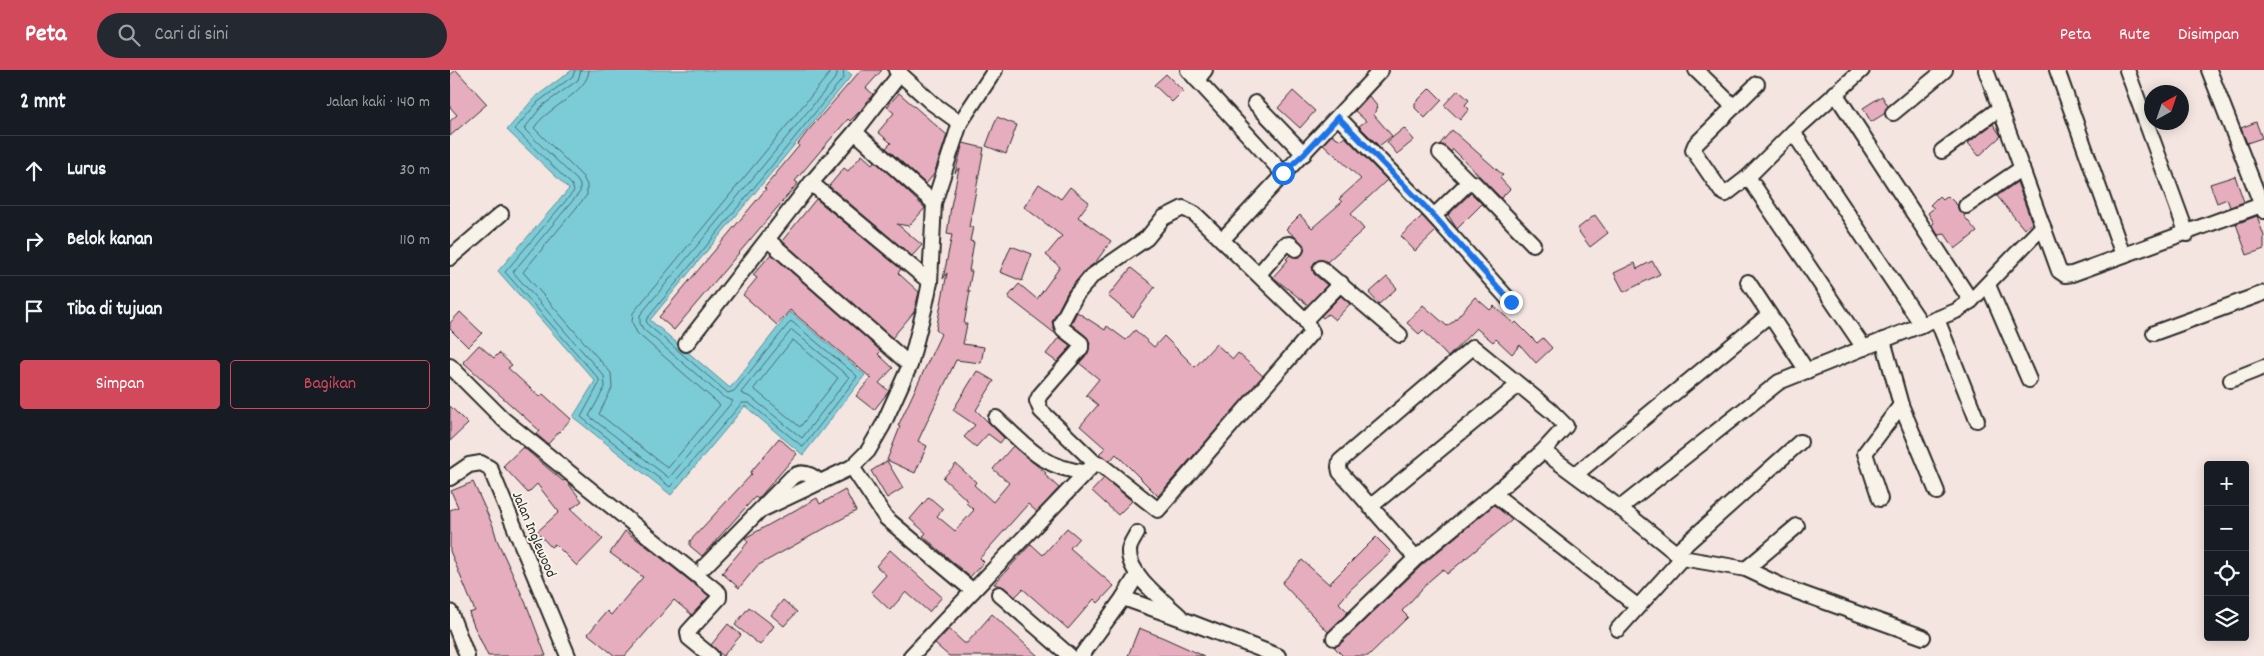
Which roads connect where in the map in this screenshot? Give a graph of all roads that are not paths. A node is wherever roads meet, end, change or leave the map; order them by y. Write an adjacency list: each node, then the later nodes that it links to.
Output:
1 (995, 70): 19 (street)
2 (1381, 70): 18 (street)
3 (1696, 70): 15 (street)
4 (1862, 70): 13 (street)
5 (1945, 70): 17 (street)
6 (1986, 70): 16 (street)
7 (2057, 70): 41 (street)
8 (2127, 70): 36 (street)
9 (2209, 70): 32 (street)
10 (898, 72): 19 (street); 20 (street)
11 (1197, 73): 26 (street)
12 (1757, 84): 15 (street)
13 (1835, 93): 21 (street); 50 (street)
14 (1255, 103): 24 (street)
15 (1734, 107): 27 (street)
16 (2000, 108): 22 (street); 25 (street)
17 (1893, 113)
18 (1338, 117): 24 (street); 34 (street)
19 (960, 124): 30 (street)
20 (855, 132): 29 (street); 30 (street)
21 (1792, 132): 27 (street); 55 (street)
22 (1942, 151)
23 (1440, 152): 28 (street)
24 (1304, 154): 26 (street)
25 (2022, 168): 31 (street); 35 (street)
26 (1283, 173): 38 (street)
27 (1748, 177): 60 (street)
28 (1469, 182): 34 (street); 39 (street)
29 (811, 183): 37 (street); 45 (street)
30 (934, 202): 45 (street)
31 (1966, 206)
32 (2263, 207): 36 (street)
33 (501, 214): 42 (street)
34 (1434, 216): 51 (street)
35 (2043, 226): 41 (street); 48 (street)
36 (2188, 234): 41 (street)
37 (768, 240): 59 (street); 61 (street)
38 (1222, 240): 44 (street); 74 (street)
39 (1533, 244)
40 (1296, 249): 44 (street)
41 (2123, 255)
42 (450, 258)
43 (1321, 268): 47 (street)
44 (1258, 274): 54 (street)
45 (930, 282): 61 (street)
46 (1748, 282): 52 (street)
47 (1341, 283): 54 (street); 57 (street)
48 (1988, 284): 50 (street); 65 (street)
49 (2264, 293): 56 (street)
50 (1971, 301): 53 (street)
51 (1511, 302)
52 (1769, 315): 64 (street); 75 (street)
53 (1937, 319): 55 (street); 70 (street)
54 (1305, 320): 74 (street)
55 (1922, 325): 58 (street)
56 (2154, 333)
57 (1400, 334)
58 (1883, 340): 60 (street); 68 (street)
59 (686, 344)
60 (1864, 348): 64 (street)
61 (910, 365): 73 (street)
62 (450, 366): 100 (street)
63 (2264, 367): 66 (street)
64 (1807, 371): 81 (street)
65 (2029, 380)
66 (2231, 380)
67 (1517, 386): 72 (street); 80 (street); 80 (street)
68 (1901, 405): 77 (street); 79 (street)
69 (996, 418): 74 (street)
70 (1977, 420)
71 (1800, 442): 84 (street)
72 (1543, 451): 75 (street); 78 (street)
73 (852, 467): 86 (street); 89 (street)
74 (1090, 468): 89 (street)
75 (1576, 474): 81 (street)
76 (450, 478): 98 (street, Jalan Inglewood)
77 (1938, 492)
78 (1494, 494): 85 (street); 92 (street)
79 (1880, 499)
80 (1370, 507): 85 (street)
81 (1620, 508): 84 (street)
82 (1796, 526): 87 (street)
83 (1136, 533): 88 (street)
84 (1679, 555): 87 (street); 92 (street)
85 (1416, 558): 97 (street)
86 (705, 566)
87 (1746, 569): 96 (street)
88 (1137, 575): 91 (street); 94 (street)
89 (973, 591): 101 (street)
90 (999, 594): 102 (street)
91 (1122, 598): 94 (street); 103 (street)
92 (1637, 606): 95 (street)
93 (450, 612): 99 (street)
94 (1182, 619): 104 (street)
95 (1618, 629)
96 (1924, 637)
97 (1334, 638)
98 (570, 655)
99 (467, 656)
100 (711, 656)
101 (911, 656)
102 (1070, 656)
103 (1081, 656)
104 (1278, 656)

